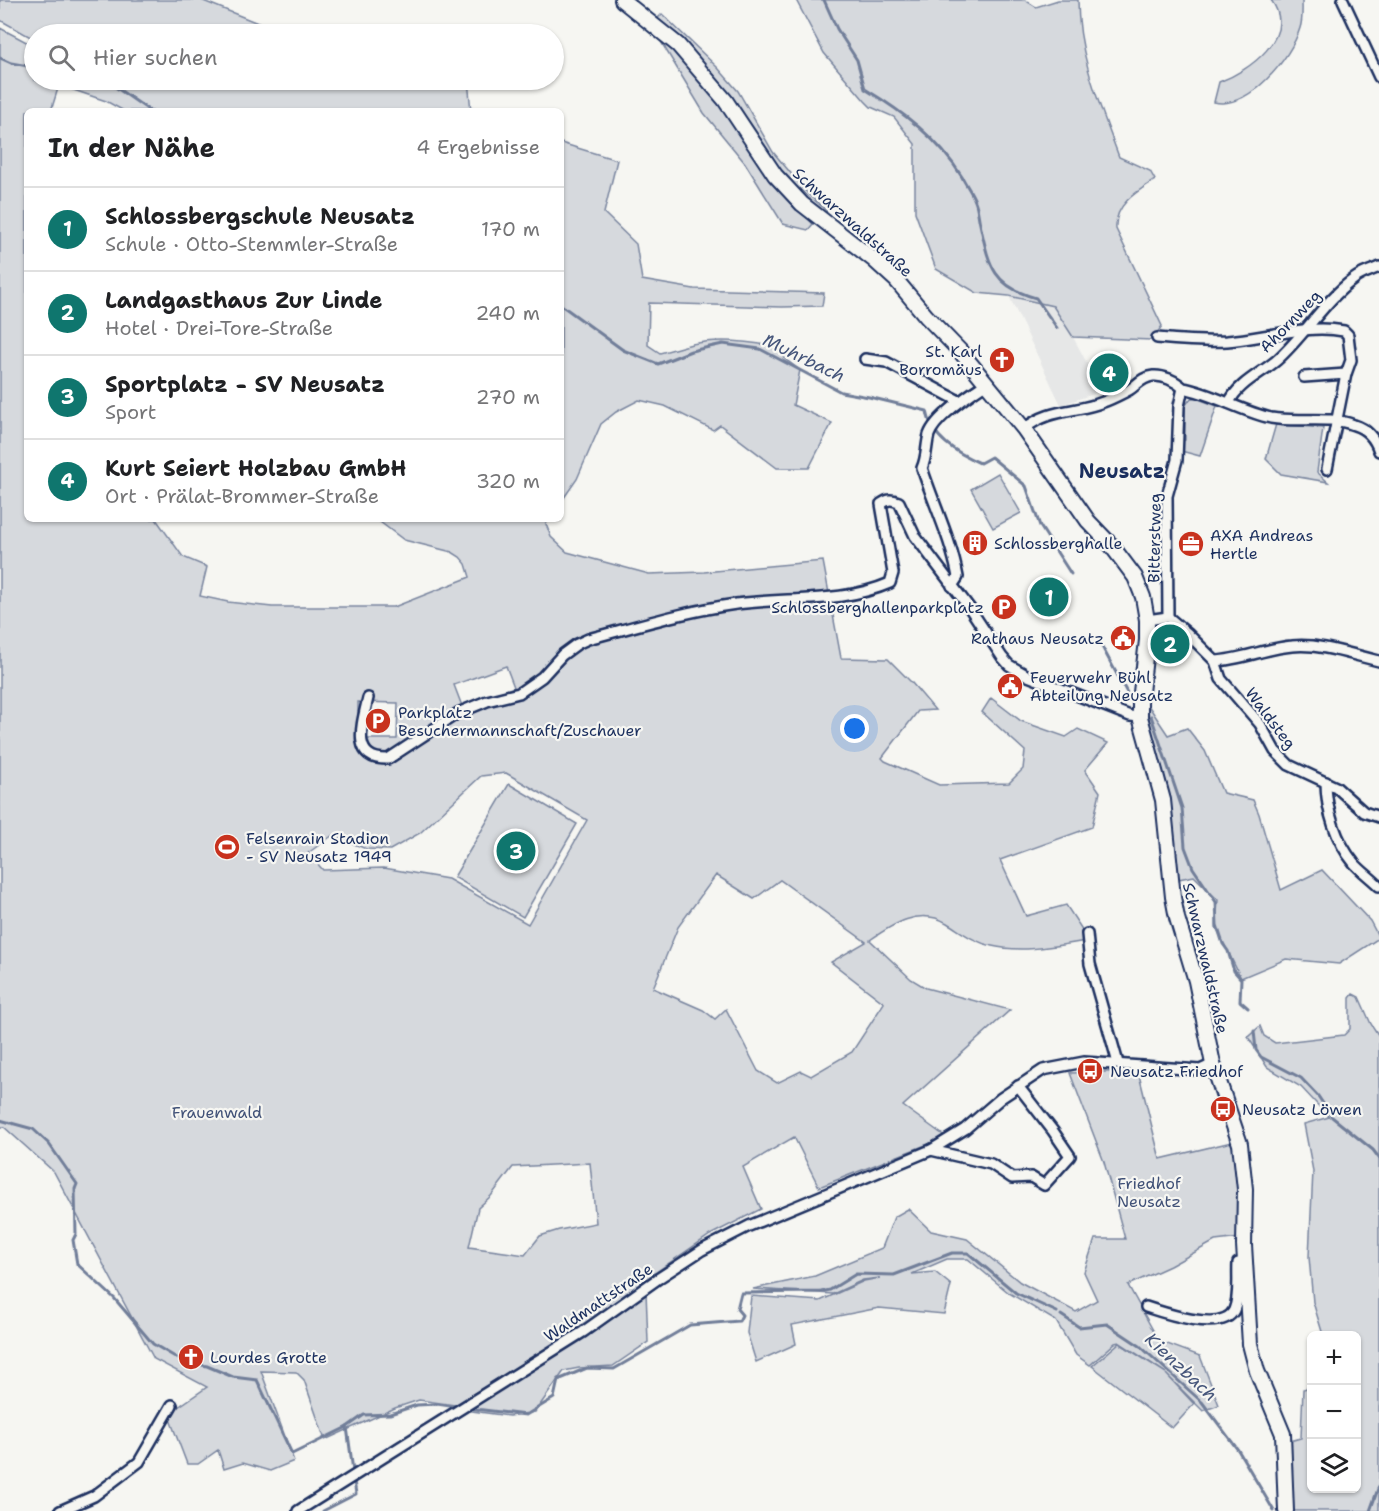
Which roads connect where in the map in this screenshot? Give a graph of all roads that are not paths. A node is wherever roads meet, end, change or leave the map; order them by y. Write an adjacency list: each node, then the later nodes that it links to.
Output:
1 (622, 0): 10 (main road, Schwarzwaldstraße)
2 (1343, 0): 3 (street)
3 (1379, 77)
4 (1379, 267): 5 (street, Ahornweg)
5 (1306, 331): 6 (street); 8 (street); 13 (street, Ahornweg)
6 (1157, 338)
7 (865, 359): 12 (street)
8 (1346, 374): 9 (street); 14 (street)
9 (1304, 377)
10 (985, 384): 12 (street); 15 (main road, Schwarzwaldstraße)
11 (1182, 388): 13 (street); 15 (street); 19 (street, Bitterstweg)
12 (959, 401): 18 (street)
13 (1229, 403): 14 (street)
14 (1336, 420): 16 (street); 17 (street)
15 (1024, 429): 20 (main road, Schwarzwaldstraße)
16 (1379, 451)
17 (1327, 469)
18 (952, 586): 23 (street); 24 (street)
19 (1168, 617): 20 (street); 21 (street, Waldsteg)
20 (1147, 620): 24 (main road, Schwarzwaldstraße)
21 (1215, 661): 22 (street); 25 (street, Waldsteg)
22 (1379, 661)
23 (368, 699)
24 (1140, 717): 30 (main road, Schwarzwaldstraße)
25 (1326, 782): 26 (street, Waldsteg); 27 (street)
26 (1379, 817)
27 (1379, 885)
28 (1087, 934): 29 (street)
29 (1118, 1063): 30 (street, Waldmattstraße); 31 (street, Waldmattstraße)
30 (1214, 1064): 33 (main road, Schwarzwaldstraße)
31 (1018, 1086): 32 (street, Waldmattstraße); 32 (street)
32 (931, 1150): 37 (street, Waldmattstraße)
33 (1245, 1261): 34 (street, Schwarzwaldstraße); 38 (main road, Schwarzwaldstraße)
34 (1146, 1307)
35 (172, 1405): 36 (street)
36 (60, 1511)
37 (298, 1511)
38 (1286, 1511)

